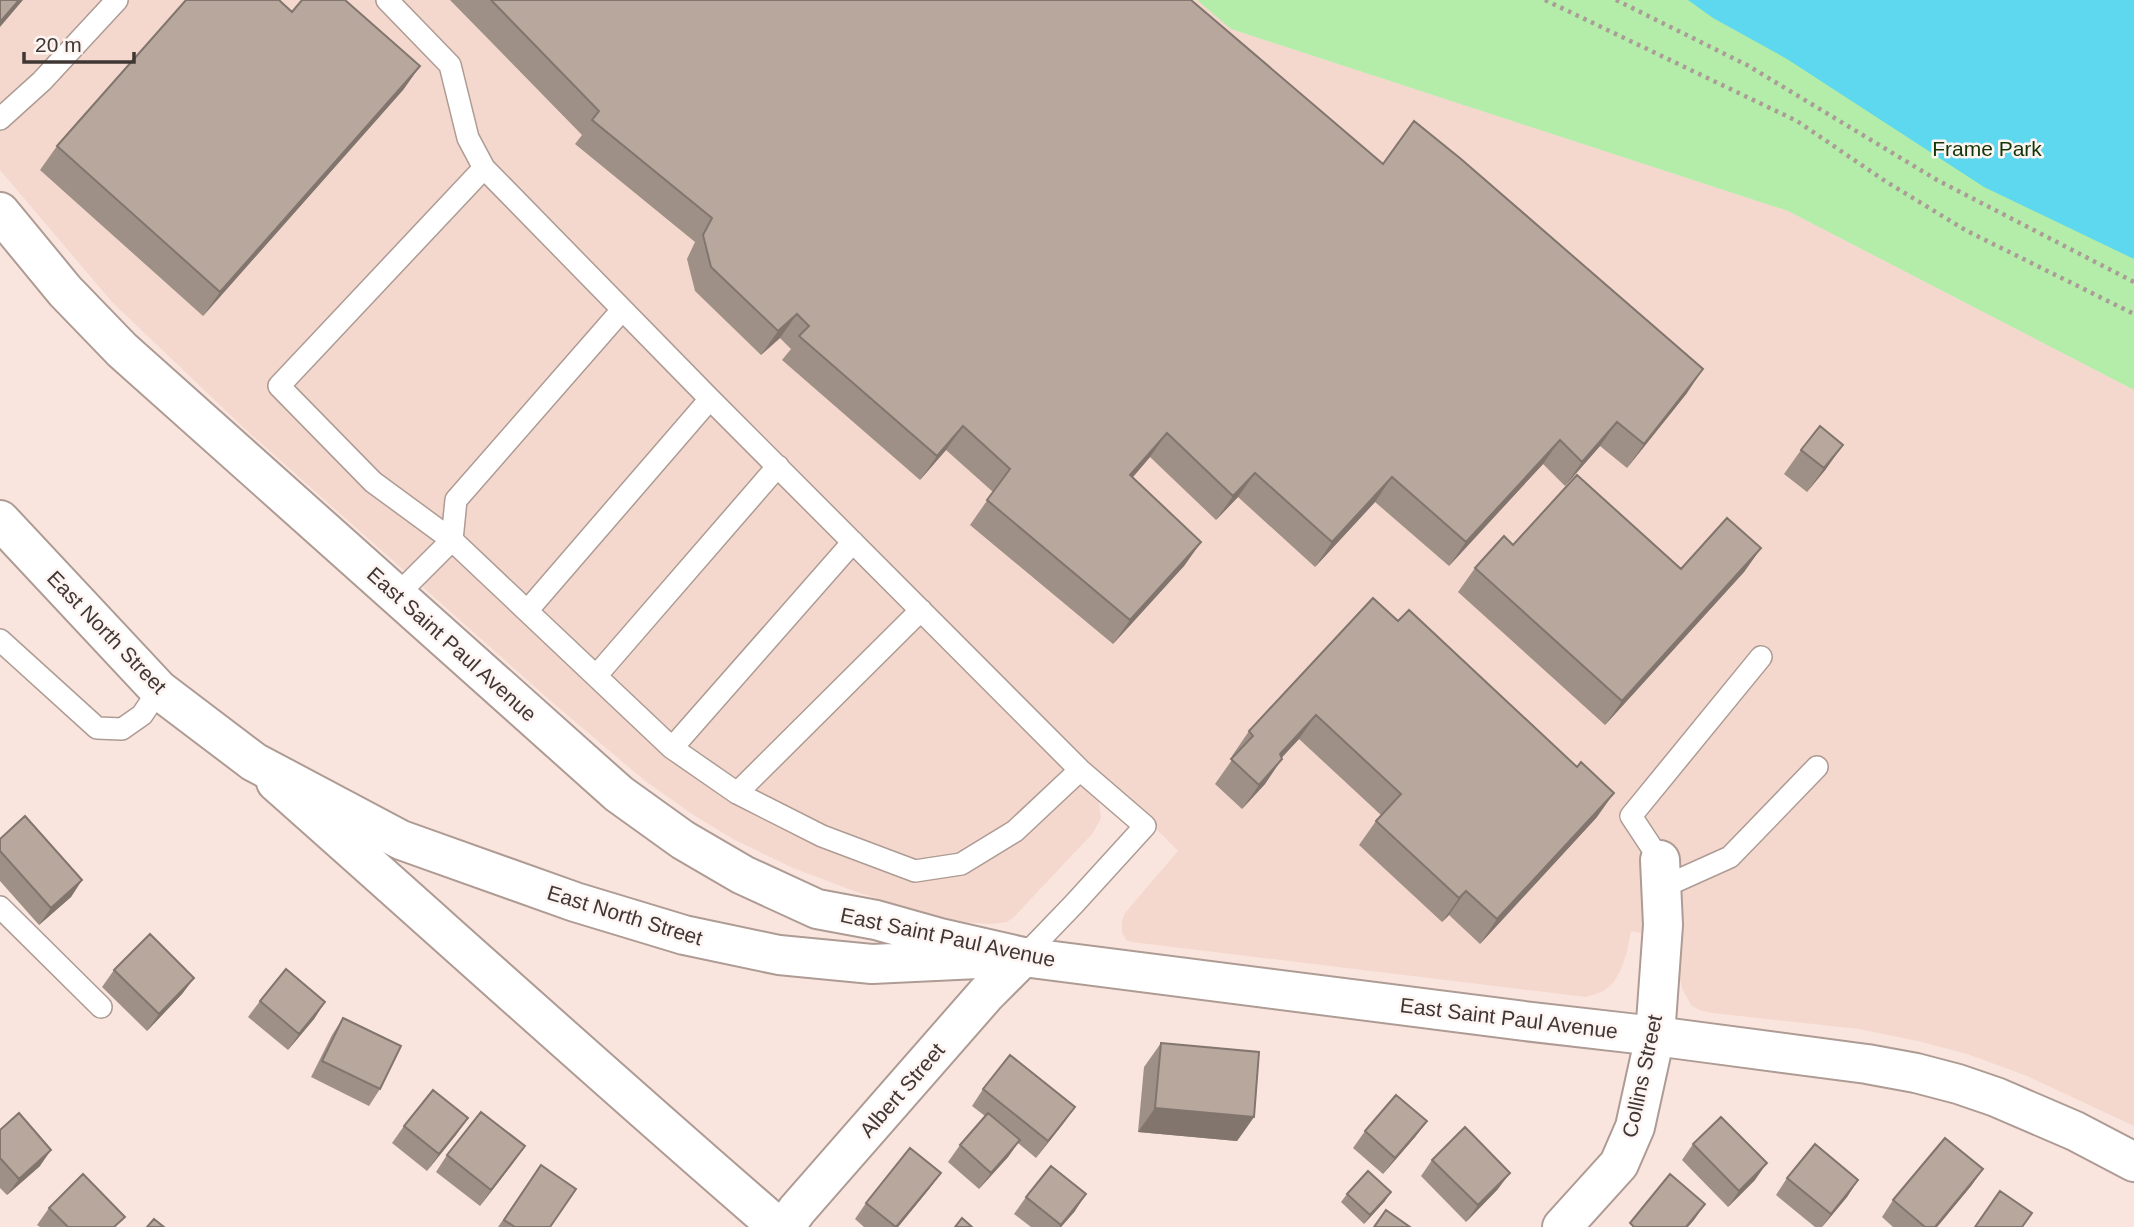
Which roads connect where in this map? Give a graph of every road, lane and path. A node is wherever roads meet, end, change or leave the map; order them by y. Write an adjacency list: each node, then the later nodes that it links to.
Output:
1 (117, 0): 5 (lane)
2 (387, 0): 6 (lane)
3 (1545, 0): 10 (path)
4 (1616, 0): 8 (path)
5 (0, 118)
6 (484, 169): 9 (lane); 14 (lane)
7 (0, 212): 16 (main road, East Saint Paul Avenue)
8 (2134, 282)
9 (622, 310): 11 (lane); 14 (lane)
10 (2134, 314)
11 (710, 399): 12 (lane); 18 (lane)
12 (778, 466): 15 (lane); 21 (lane)
13 (0, 520): 22 (main road, East North Street)
14 (452, 540): 16 (lane); 18 (lane)
15 (853, 542): 17 (lane); 23 (lane)
16 (397, 595): 30 (main road, East Saint Paul Avenue)
17 (921, 610): 26 (lane); 27 (lane)
18 (527, 611): 21 (lane)
19 (0, 640): 22 (lane)
20 (1761, 657): 28 (lane)
21 (596, 676): 23 (lane)
22 (159, 690): 24 (main road, East North Street)
23 (672, 748): 27 (lane)
24 (254, 762): 30 (main road, East North Street); 34 (main road, East North Street)
25 (1817, 766): 28 (lane)
26 (1080, 770): 27 (lane); 30 (lane)
27 (737, 793)
28 (1660, 874): 32 (main road, Collins Street)
29 (0, 907): 31 (lane)
30 (1023, 957): 32 (main road, East Saint Paul Avenue); 35 (main road, Albert Street)
31 (101, 1007)
32 (1655, 1036): 33 (main road, East Saint Paul Avenue); 36 (main road, Collins Street)
33 (2134, 1162)
34 (778, 1227)
35 (785, 1227)
36 (1562, 1227)

